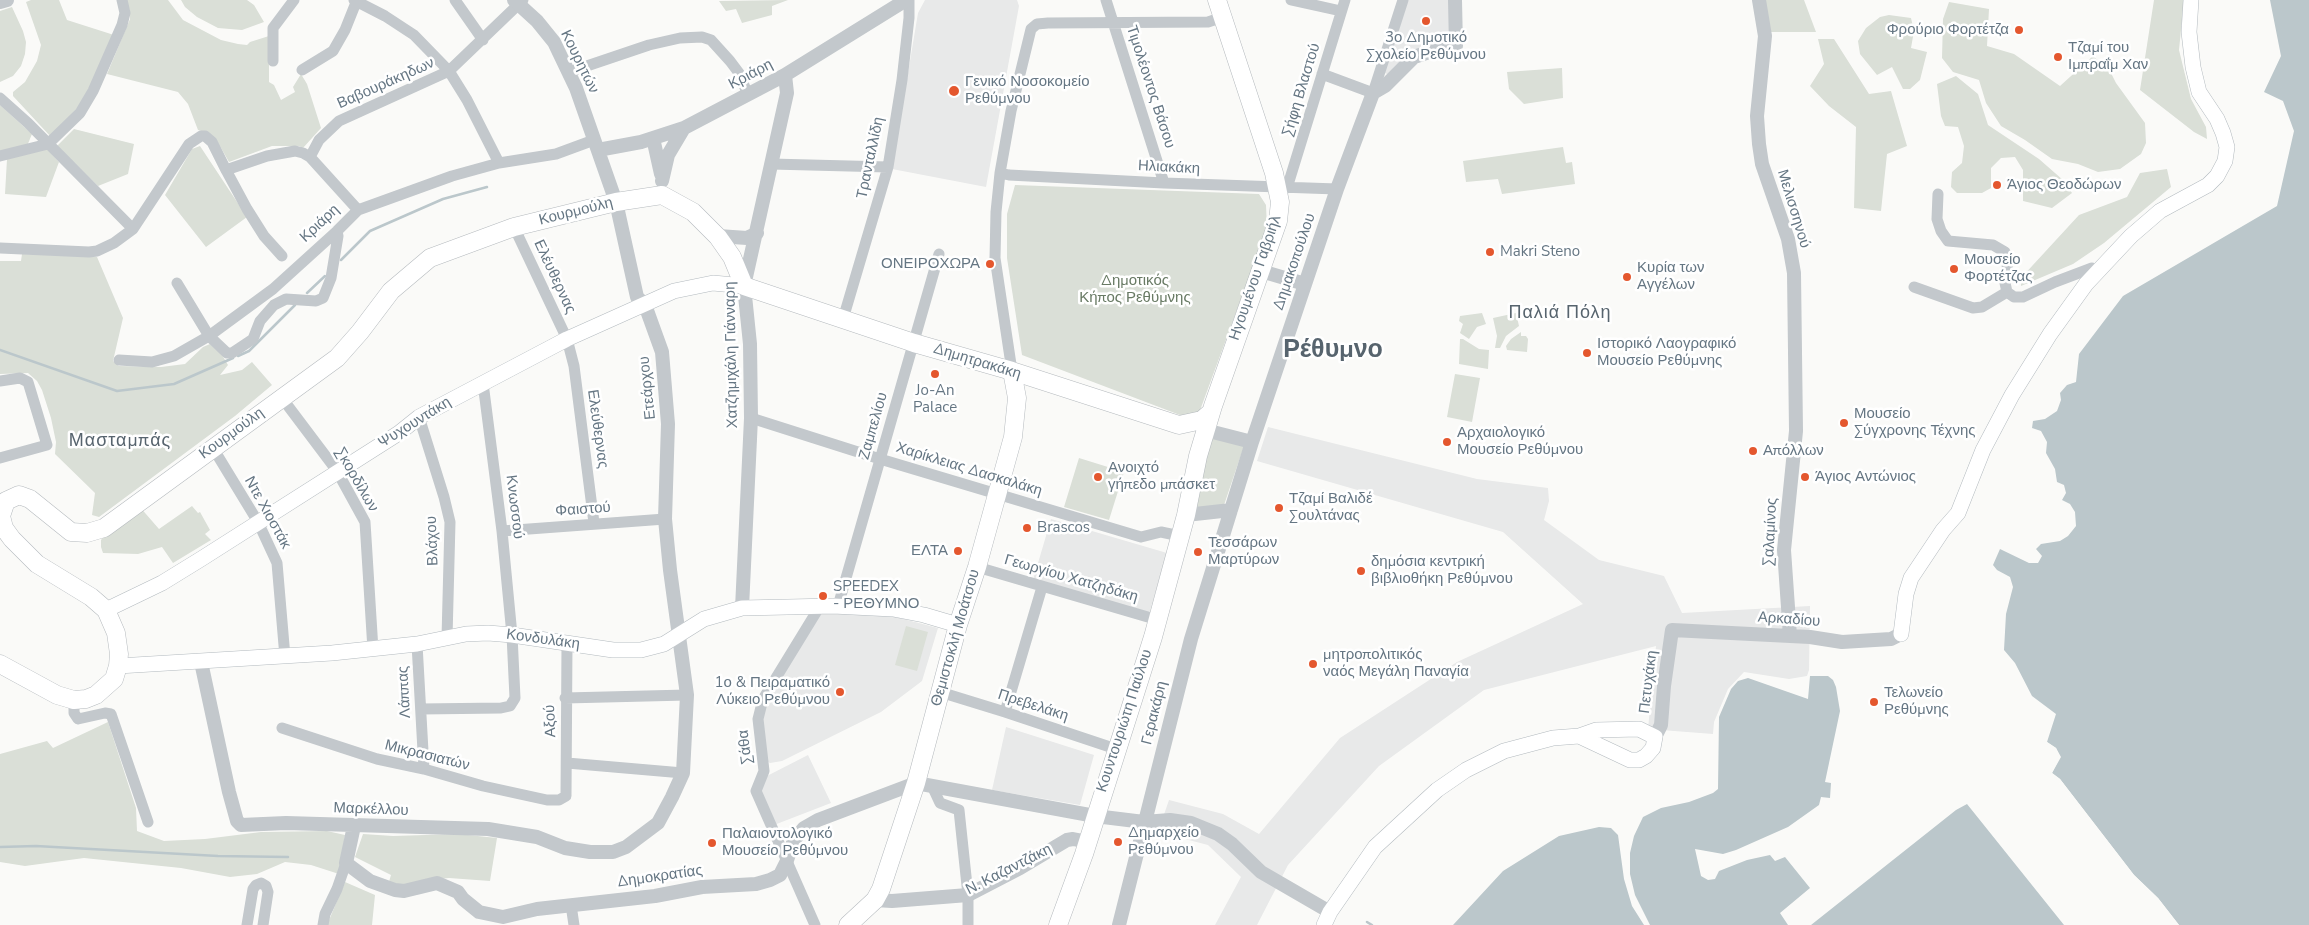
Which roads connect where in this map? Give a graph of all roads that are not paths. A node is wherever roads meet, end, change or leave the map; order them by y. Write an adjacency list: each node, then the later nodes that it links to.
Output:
1 (8, 0): 14 (street)
2 (122, 0): 32 (street)
3 (294, 0): 21 (street)
4 (356, 0): 22 (street); 23 (street)
5 (454, 0): 20 (street)
6 (1106, 0): 19 (street, Τιμολέοντος Βάσου)
7 (1217, 0): 18 (main road, Ηγουμένου Γαβριήλ)
8 (1291, 0): 17 (street)
9 (1345, 0): 17 (street, Σήφη Βλαστού)
10 (1403, 0): 27 (street)
11 (1454, 0): 27 (street)
12 (1759, 0): 83 (street, Μελισσηνού)
13 (2191, 0): 56 (main road)
14 (0, 2)
15 (518, 2): 20 (street, Βαβουράκηδων); 24 (street, Κουρητών)
16 (901, 2): 26 (street, Κριάρη); 38 (street, Τρανταλλίδη)
17 (1341, 11): 25 (street, Σήφη Βλαστού)
18 (1223, 17): 19 (street); 43 (main road, Ηγουμένου Γαβριήλ)
19 (1114, 22): 40 (street); 41 (street, Τιμολέοντος Βάσου)
20 (483, 40): 23 (street, Βαβουράκηδων)
21 (273, 61)
22 (302, 70)
23 (449, 71): 35 (street, Βαβουράκηδων); 36 (street)
24 (569, 72): 28 (street); 33 (street, Κουρητών)
25 (1322, 74): 27 (street); 43 (street, Σήφη Βλαστού)
26 (785, 75): 28 (street, Κριάρη); 37 (street, Χατζημιχάλη Γιάνναρη)
27 (1373, 93): 44 (street, Δημακοπούλου)
28 (748, 95): 30 (street, Κριάρη)
29 (0, 98): 32 (street)
30 (684, 128): 31 (street, Κριάρη); 42 (street)
31 (654, 138): 33 (street, Κριάρη); 42 (street)
32 (48, 144): 34 (street); 49 (street)
33 (596, 145): 36 (street, Κριάρη); 46 (street, Ετεάρχου)
34 (0, 156)
35 (310, 158): 39 (street); 47 (street)
36 (499, 163): 47 (street, Κριάρη)
37 (772, 164): 38 (street); 51 (street, Χατζημιχάλη Γιάνναρη)
38 (888, 167): 64 (street, Τρανταλλίδη)
39 (226, 170): 49 (street); 55 (street)
40 (1000, 173): 41 (street, Ηλιακάκη); 69 (street)
41 (1164, 183): 43 (street, Ηλιακάκη)
42 (662, 188): 46 (main road, Κουρμούλη); 52 (main road)
43 (1283, 188): 44 (street, Ηλιακάκη); 57 (main road, Ηγουμένου Γαβριήλ)
44 (1337, 189): 59 (street, Δημακοπούλου)
45 (1938, 194): 62 (street)
46 (616, 202): 48 (main road, Κουρμούλη); 63 (street, Ετεάρχου)
47 (358, 210): 50 (street, Κριάρη)
48 (514, 227): 66 (street, Ελέυθερνας); 72 (main road, Κουρμούλη)
49 (133, 229): 53 (street)
50 (337, 232): 65 (street, Κριάρη); 65 (street)
51 (757, 233): 52 (street); 60 (street, Χατζημιχάλη Γιάνναρη)
52 (718, 236): 60 (main road)
53 (0, 248)
54 (939, 254): 67 (street, Ζαμπελίου)
55 (282, 256)
56 (2099, 270): 62 (street); 105 (main road)
57 (1261, 271): 59 (street); 73 (main road, Ηγουμένου Γαβριήλ)
58 (177, 283): 65 (street)
59 (1305, 284): 78 (street, Δημακοπούλου)
60 (744, 286): 63 (main road, Ψυχουντάκη); 64 (main road, Δημητρακάκη); 75 (street, Χατζημιχάλη Γιάνναρη)
61 (1914, 287): 62 (street)
62 (2007, 292)
63 (645, 305): 66 (main road, Ψυχουντάκη); 89 (street, Ετεάρχου)
64 (843, 319): 67 (main road, Δημητρακάκη)
65 (209, 336): 68 (street, Κριάρη)
66 (567, 339): 71 (main road, Ψυχουντάκη); 91 (street, Ελεύθερνας)
67 (914, 343): 69 (main road, Δημητρακάκη); 82 (street, Ζαμπελίου)
68 (119, 360)
69 (1012, 371): 76 (main road, Δημητρακάκη); 85 (main road, Θεμιστοκλή Μοάτσου)
70 (0, 381): 81 (street)
71 (483, 383): 74 (main road, Ψυχουντάκη); 92 (street, Κνωσσού)
72 (282, 398): 79 (main road, Κουρμούλη); 84 (street, Σκορδίλων)
73 (1210, 413): 76 (main road); 77 (main road)
74 (419, 417): 84 (main road, Ψυχουντάκη); 107 (street, Βλάχου)
75 (751, 418): 82 (street, Χαρίκλειας Δασκαλάκη); 98 (street, Χατζημιχάλη Γιάνναρη)
76 (1179, 425): 80 (main road)
77 (1206, 430): 78 (street); 80 (main road)
78 (1252, 442): 87 (street)
79 (213, 448): 86 (main road, Κουρμούλη); 90 (street, Ντε Χιοστάκ)
80 (1198, 456): 88 (main road)
81 (0, 458)
82 (880, 459): 85 (street, Χαρίκλειας Δασκαλάκη); 97 (street, Ζαμπελίου)
83 (1794, 459): 106 (street, Σαλαμίνος)
84 (337, 471): 90 (main road, Ψυχουντάκη); 110 (street, Σκορδίλων)
85 (996, 494): 93 (street, Χαρίκλειας Δασκαλάκη); 94 (main road, Θεμιστοκλή Μοάτσου)
86 (3, 498): 99 (main road, Κουρμούλη)
87 (1231, 510): 88 (street); 132 (street, Γερακάρη)
88 (1186, 515): 93 (main road, Κουντουριώτη Παύλου)
89 (665, 519): 91 (street, Φαιστού); 104 (street, Ετεάρχου)
90 (258, 522): 99 (main road, Ψυχουντάκη); 111 (street, Ντε Χιοστάκ)
91 (594, 523): 92 (street, Φαιστού)
92 (502, 531): 103 (street, Κνωσσού)
93 (1180, 536): 100 (main road, Κουντουριώτη Παύλου)
94 (977, 567): 95 (street, Γεωργίου Χατζηδάκη); 101 (main road, Θεμιστοκλή Μοάτσου)
95 (1042, 587): 100 (street, Γεωργίου Χατζηδάκη); 120 (street)
96 (820, 606): 97 (main road, Κονδυλάκη); 98 (main road, Κονδυλάκη); 136 (street, Σάθα)
97 (838, 606): 101 (main road, Κονδυλάκη)
98 (742, 608): 104 (main road, Κονδυλάκη)
99 (106, 610): 114 (main road, Κουρμούλη)
100 (1158, 620): 124 (main road, Κουντουριώτη Παύλου)
101 (958, 625): 115 (main road, Θεμιστοκλή Μοάτσου)
102 (1672, 630): 106 (street, Αρκαδίου); 123 (street, Πετυχάκη)
103 (512, 634): 107 (main road, Κονδυλάκη); 109 (main road, Κονδυλάκη); 119 (street, Κνωσσού)
104 (680, 634): 109 (main road, Κονδυλάκη); 116 (street, Ετεάρχου)
105 (1901, 634): 106 (street, Αρκαδίου)
106 (1790, 636)
107 (447, 638): 108 (main road, Κονδυλάκη)
108 (416, 644): 110 (main road, Κονδυλάκη); 119 (street, Λάππας)
109 (567, 644): 117 (street, Αξού)
110 (373, 650): 111 (main road, Κονδυλάκη)
111 (285, 657): 112 (main road, Κονδυλάκη)
112 (201, 662): 114 (main road, Κονδυλάκη); 133 (street, Μαρκέλλου)
113 (0, 664): 118 (main road)
114 (118, 666): 118 (main road)
115 (940, 692): 120 (street, Πρεβελάκη); 128 (main road, Θεμιστοκλή Μοάτσου)
116 (687, 695): 117 (street); 127 (street, Ετεάρχου)
117 (565, 698): 125 (street, Αξού)
118 (74, 700): 131 (street)
119 (421, 710): 126 (street, Λάππας)
120 (1005, 712): 124 (street, Πρεβελάκη)
121 (282, 728): 126 (street, Μικρασιατών)
122 (1579, 736): 123 (main road); 123 (main road); 140 (main road)
123 (1655, 738)
124 (1116, 749): 130 (main road, Κουντουριώτη Παύλου)
125 (567, 763): 127 (street); 129 (street, Αξού)
126 (424, 769): 129 (street, Μικρασιατών)
127 (683, 773): 133 (street, Μαρκέλλου)
128 (924, 785): 130 (street); 136 (street, Δημοκρατίας); 137 (street); 138 (main road, Θεμιστοκλή Μοάτσου)
129 (566, 796)
130 (1095, 816): 132 (street); 134 (main road, Κουντουριώτη Παύλου)
131 (148, 822)
132 (1144, 822): 140 (street); 149 (street, Γερακάρη)
133 (354, 826): 135 (street)
134 (1088, 842): 137 (street, Ν. Καζαντζάκη); 148 (main road, Κουντουριώτη Παύλου)
135 (346, 863): 139 (street, Δημοκρατίας); 144 (street)
136 (786, 863): 139 (street, Δημοκρατίας); 146 (street, Σάθα)
137 (968, 895): 138 (street, Ν. Καζαντζάκη); 147 (street)
138 (875, 900): 141 (main road)
139 (571, 905): 145 (street)
140 (1327, 918)
141 (858, 922)
142 (247, 925): 143 (street)
143 (262, 925)
144 (323, 925)
145 (574, 925)
146 (815, 925)
147 (968, 925)
148 (1058, 925)
149 (1119, 925)

